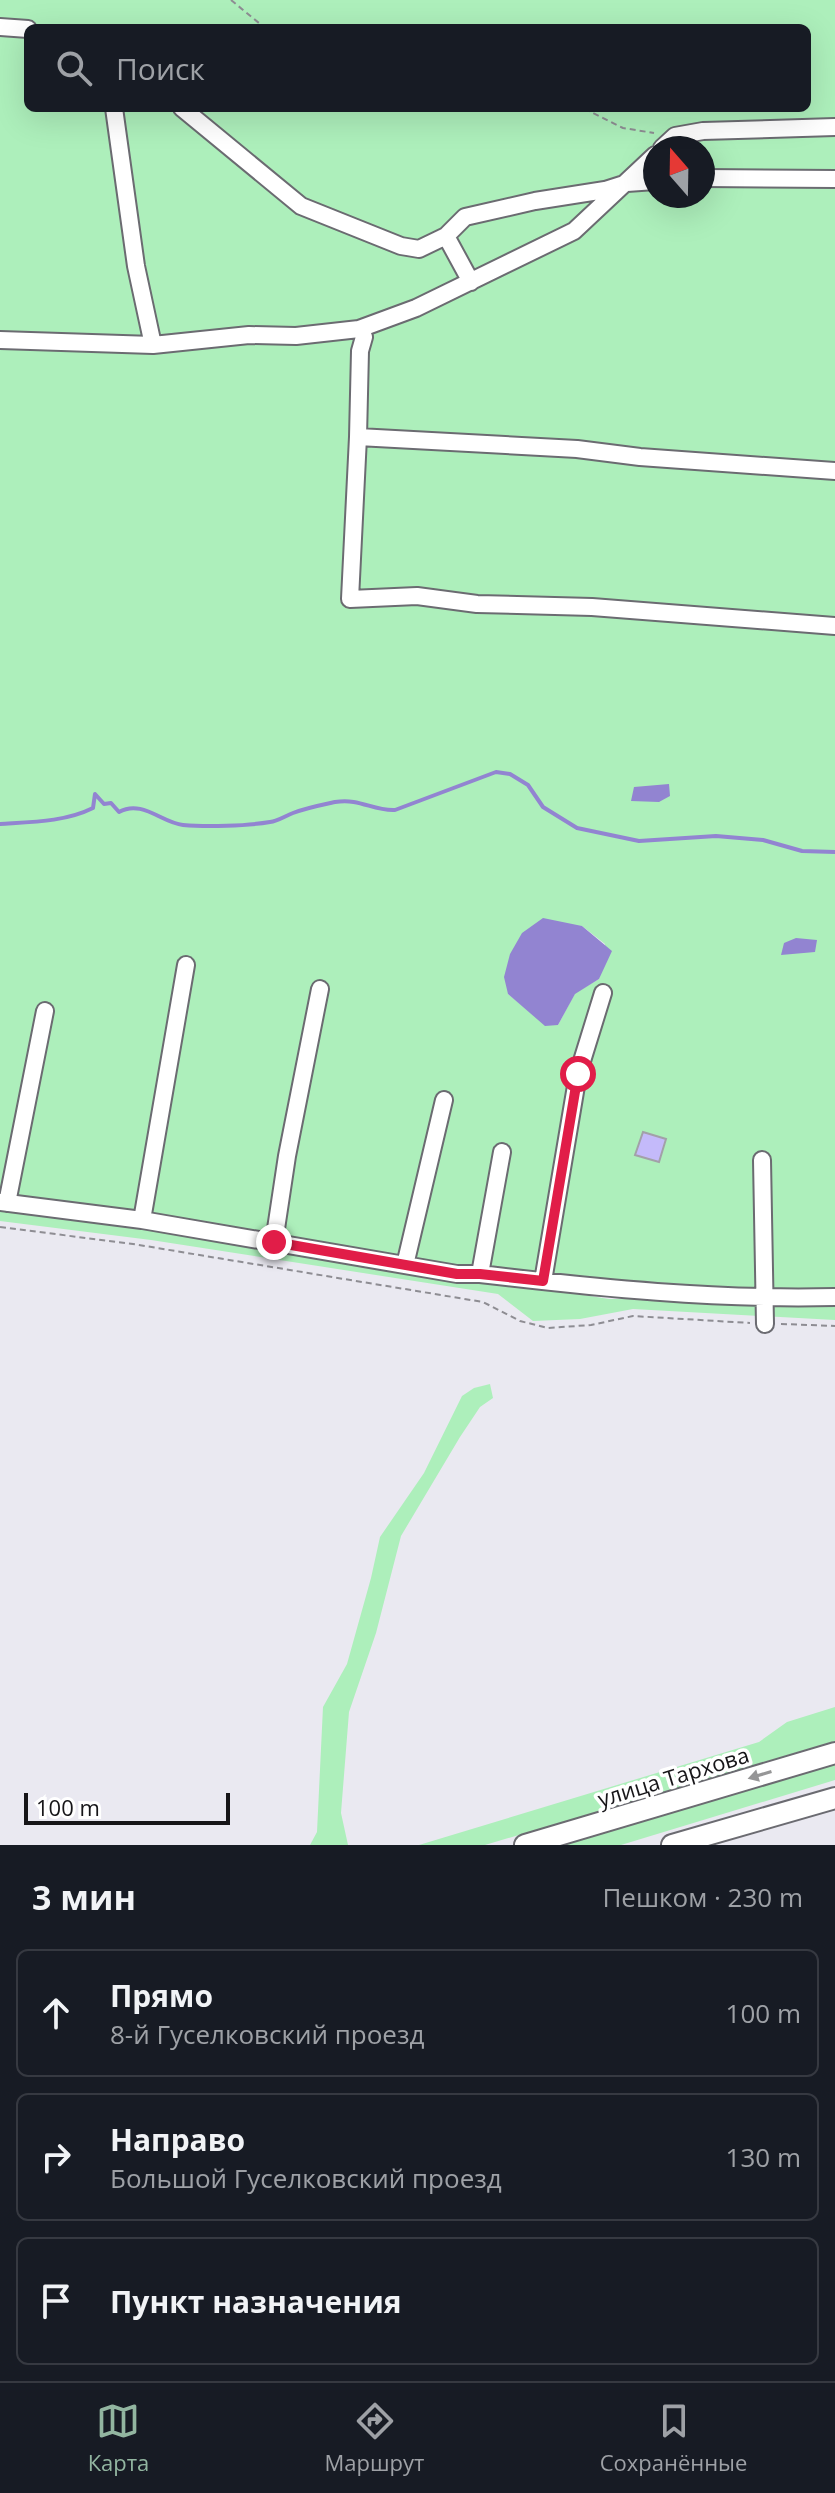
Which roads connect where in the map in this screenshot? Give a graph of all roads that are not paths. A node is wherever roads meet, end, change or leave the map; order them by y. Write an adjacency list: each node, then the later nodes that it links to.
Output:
1 (0, 27): 2 (street)
2 (24, 29)
3 (115, 112): 16 (street)
4 (187, 112): 12 (street)
5 (835, 127): 6 (street)
6 (687, 136)
7 (643, 167): 11 (street)
8 (715, 178): 9 (street)
9 (835, 179)
10 (643, 182): 11 (street)
11 (627, 183): 12 (street); 13 (street)
12 (446, 236): 13 (street)
13 (471, 282): 16 (street)
14 (364, 337): 17 (street)
15 (0, 340): 16 (street)
16 (153, 345)
17 (358, 437): 18 (street); 19 (street)
18 (835, 471)
19 (835, 626)
20 (186, 965): 28 (street)
21 (320, 989): 29 (street)
22 (603, 993): 32 (street)
23 (45, 1011): 27 (street)
24 (444, 1100): 30 (street)
25 (502, 1152): 31 (street)
26 (762, 1160): 34 (street)
27 (4, 1202): 28 (street)
28 (142, 1220): 29 (street)
29 (274, 1242): 30 (street)
30 (405, 1265): 31 (street)
31 (480, 1274): 32 (street)
32 (543, 1281): 34 (street)
33 (835, 1297): 34 (street)
34 (766, 1298): 35 (street)
35 (765, 1324)
36 (835, 1753): 38 (main road, улица Тархова, one-way to 38)
37 (835, 1798): 39 (main road)
38 (525, 1845)
39 (672, 1845)

